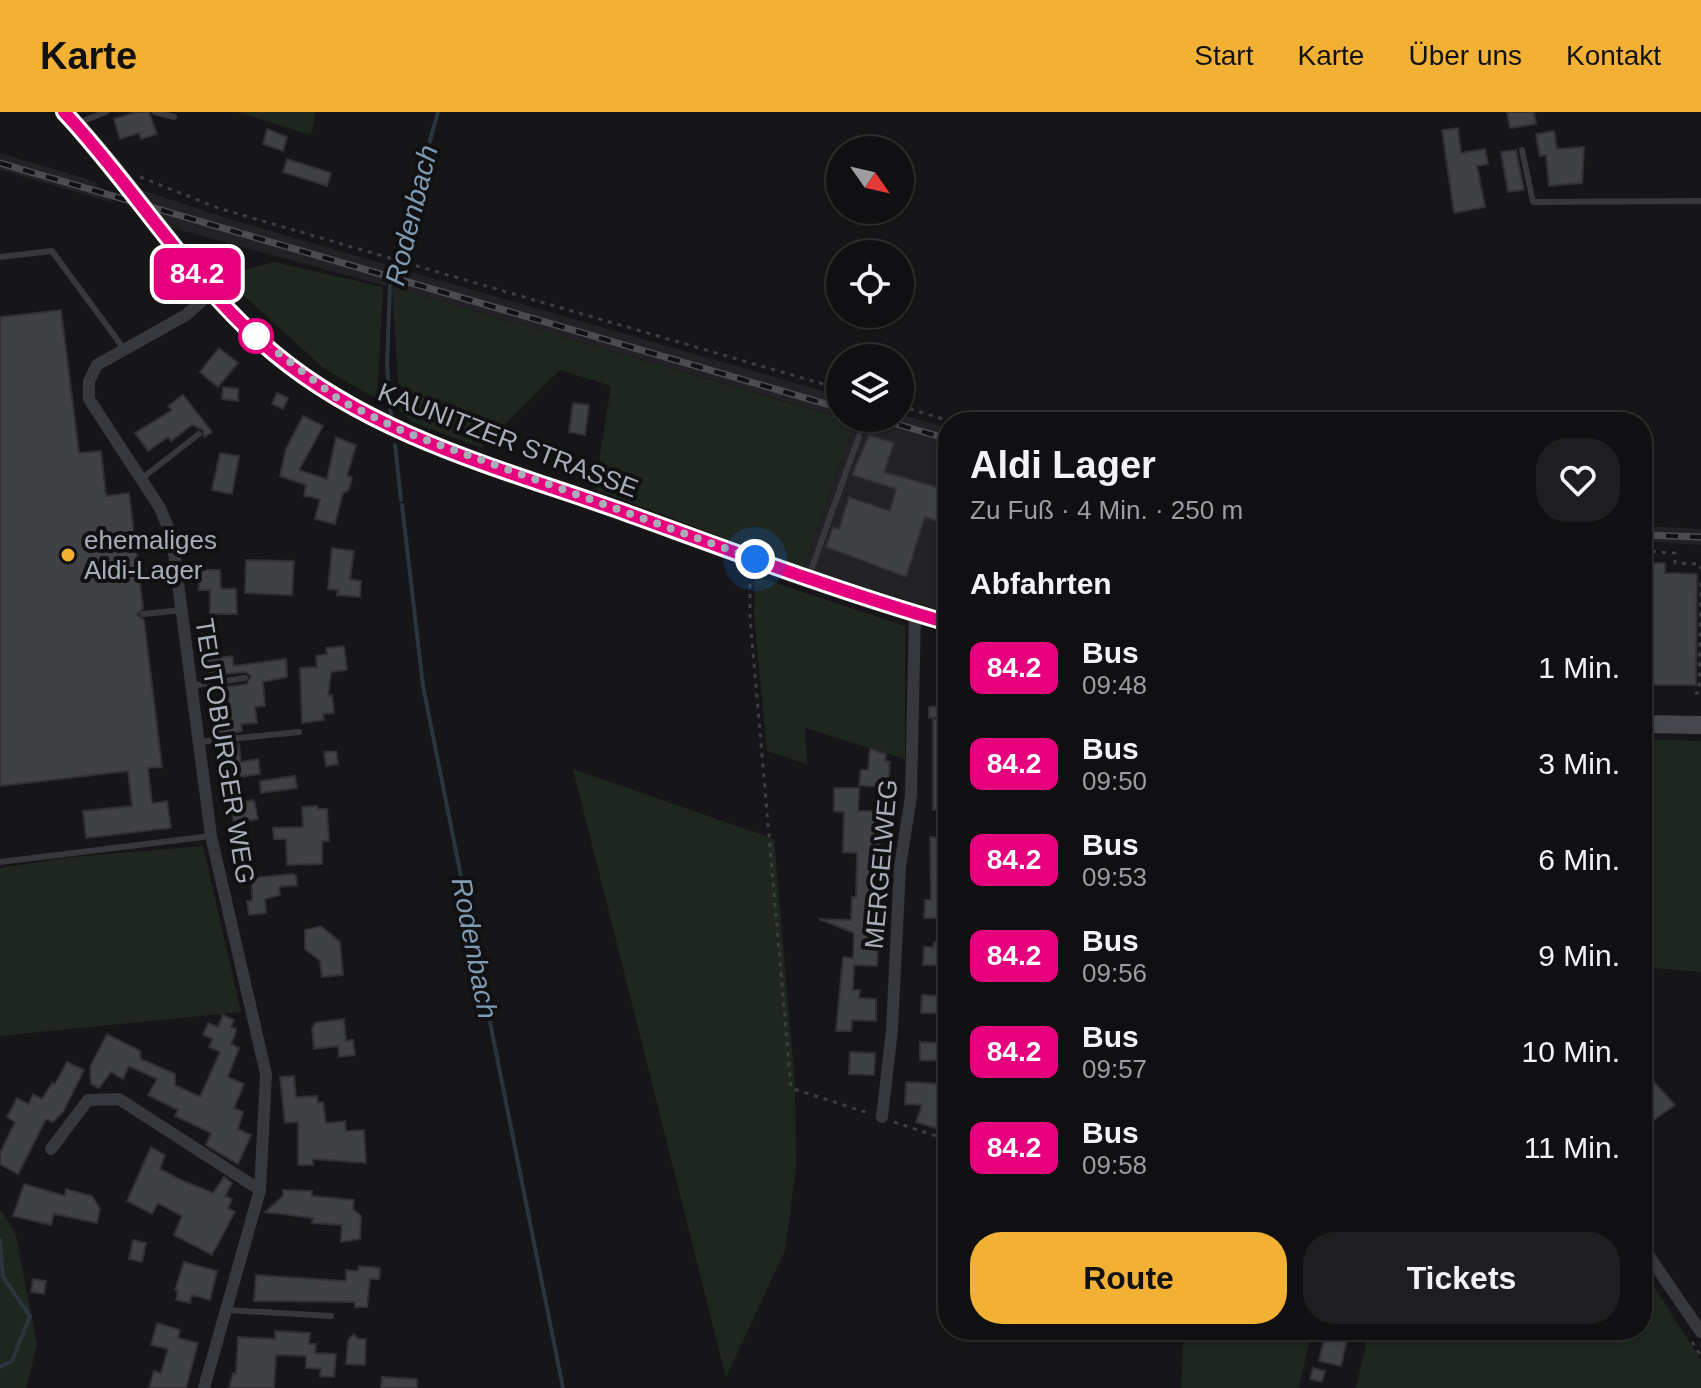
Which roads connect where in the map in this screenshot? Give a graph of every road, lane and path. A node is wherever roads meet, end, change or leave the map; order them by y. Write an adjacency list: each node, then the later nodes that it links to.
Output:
1 (106, 112): 4 (lane)
2 (155, 112): 3 (lane)
3 (174, 117)
4 (69, 118): 9 (street, KAUNITZER STRASSE)
5 (1522, 150): 7 (lane)
6 (152, 182): 11 (path)
7 (1701, 201)
8 (0, 257): 10 (lane)
9 (212, 292): 10 (street, TEUTOBURGER WEG); 20 (street, KAUNITZER STRASSE)
10 (124, 349): 16 (street, TEUTOBURGER WEG)
11 (826, 385)
12 (914, 410): 13 (path)
13 (938, 417)
14 (199, 434): 16 (lane)
15 (859, 436): 20 (lane)
16 (141, 479): 22 (street, TEUTOBURGER WEG)
17 (1652, 552): 19 (path)
18 (741, 568): 35 (path)
19 (1701, 569)
20 (808, 578): 24 (street, KAUNITZER STRASSE)
21 (1701, 580): 28 (path)
22 (182, 610): 23 (lane); 27 (street, TEUTOBURGER WEG)
23 (143, 614)
24 (915, 614): 25 (street, KAUNITZER STRASSE); 35 (street, MERGELWEG)
25 (938, 620)
26 (245, 678): 27 (lane)
27 (191, 686): 32 (street, TEUTOBURGER WEG)
28 (1695, 694)
29 (1652, 724): 30 (street)
30 (1701, 725)
31 (299, 732): 32 (lane)
32 (199, 742): 33 (street, TEUTOBURGER WEG)
33 (211, 836): 34 (lane); 38 (street, TEUTOBURGER WEG)
34 (0, 862)
35 (882, 1117): 36 (path)
36 (938, 1137)
37 (51, 1149): 38 (street)
38 (260, 1190): 40 (street, TEUTOBURGER WEG)
39 (1652, 1261): 42 (street)
40 (226, 1310): 41 (lane); 43 (street, TEUTOBURGER WEG)
41 (331, 1316)
42 (1701, 1332)
43 (204, 1388)

